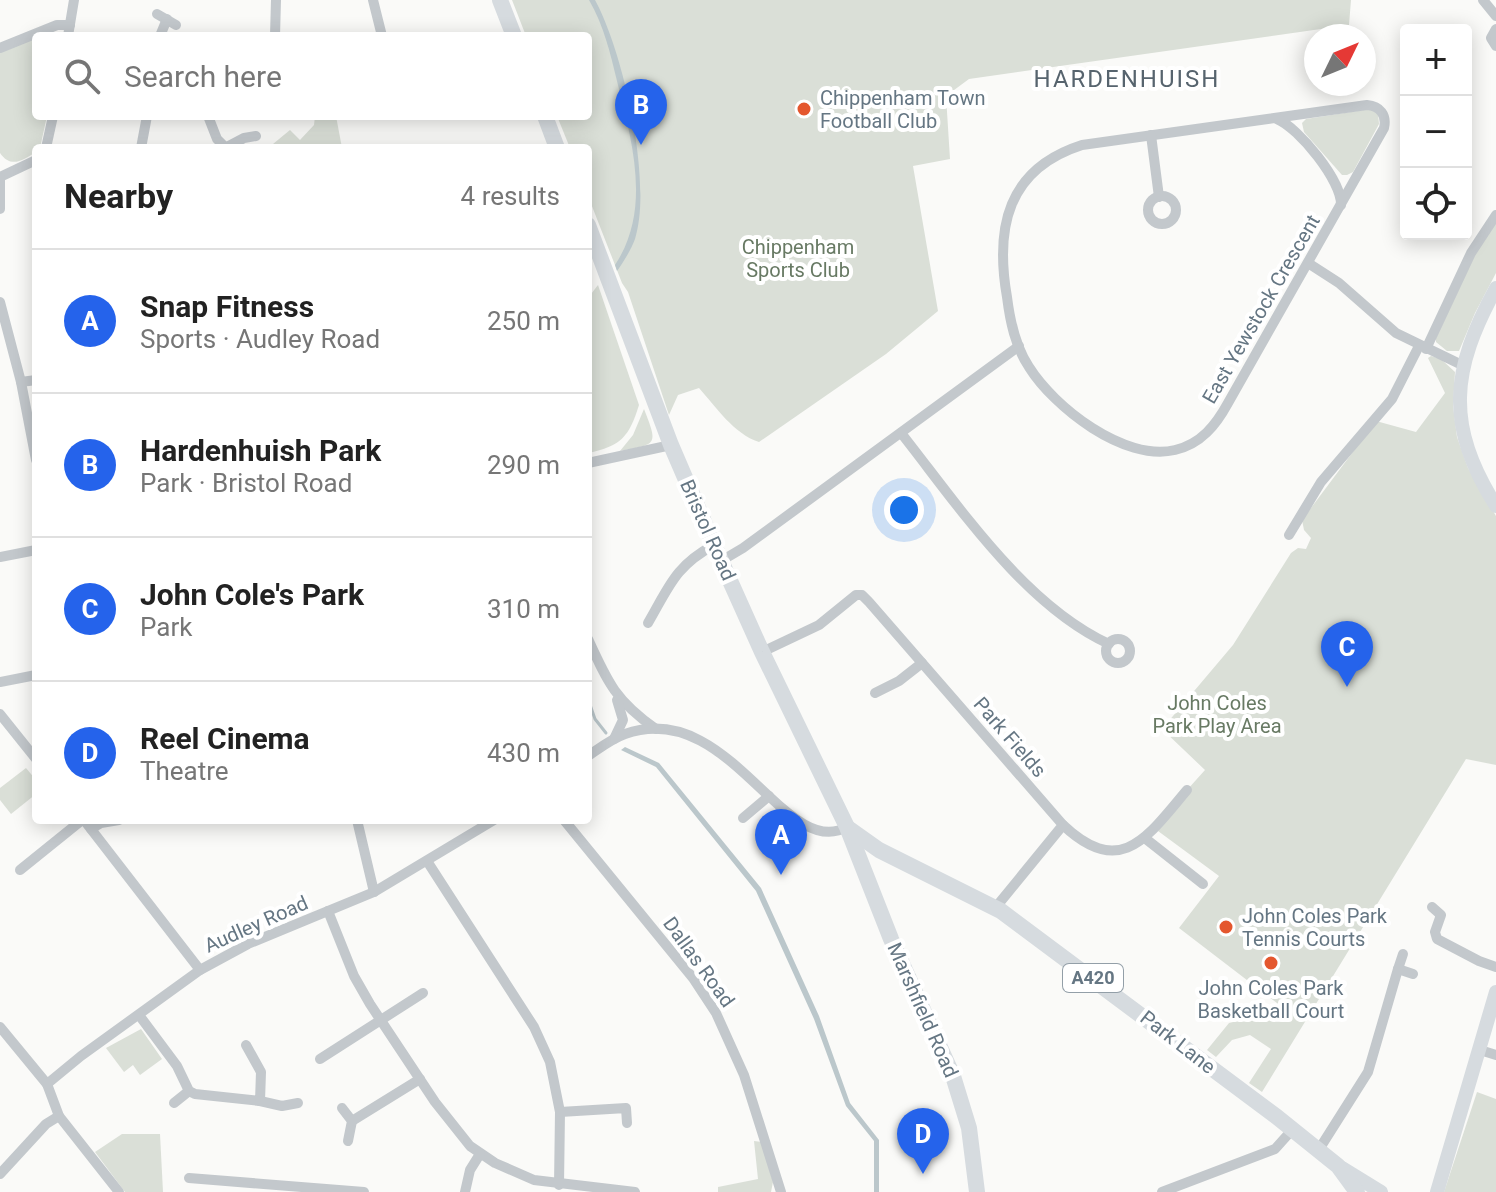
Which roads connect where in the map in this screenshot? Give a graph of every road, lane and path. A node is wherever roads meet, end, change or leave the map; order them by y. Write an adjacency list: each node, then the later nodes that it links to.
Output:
1 (74, 0): 9 (street)
2 (276, 0): 12 (street)
3 (373, 0): 13 (street)
4 (500, 0): 14 (main road)
5 (1483, 0): 6 (street)
6 (1496, 16)
7 (167, 19): 11 (street)
8 (1496, 29): 16 (street)
9 (69, 30): 10 (street)
10 (40, 32)
11 (162, 32)
12 (275, 32)
13 (381, 32)
14 (512, 32)
15 (32, 35): 17 (street)
16 (1496, 46)
17 (0, 48)
18 (1271, 119): 23 (street, East Yewstock Crescent); 33 (street, East Yewstock Crescent); 33 (street, East Yewstock Crescent)
19 (52, 120): 25 (street)
20 (146, 120): 26 (street)
21 (210, 120): 27 (street)
22 (546, 120): 29 (main road)
23 (1151, 135): 32 (street); 40 (street, East Yewstock Crescent)
24 (256, 136): 28 (street)
25 (47, 144)
26 (142, 144)
27 (221, 144)
28 (233, 144)
29 (556, 144)
30 (32, 162): 31 (street)
31 (0, 177): 34 (street)
32 (1159, 197)
33 (1341, 205): 37 (street, East Yewstock Crescent)
34 (0, 209)
35 (1496, 215): 41 (street)
36 (592, 236): 47 (main road, Bristol Road / A420)
37 (1308, 263): 40 (street, East Yewstock Crescent); 41 (street)
38 (1496, 288): 42 (main road)
39 (0, 305): 44 (street)
40 (1019, 346): 45 (street)
41 (1422, 347): 42 (street); 50 (street)
42 (1464, 366): 49 (main road)
43 (32, 381): 44 (street)
44 (21, 382): 46 (street)
45 (901, 433): 52 (street); 55 (street)
46 (32, 439)
47 (671, 445): 48 (street); 52 (main road, Bristol Road / A420)
48 (592, 462)
49 (1496, 506)
50 (1289, 535)
51 (32, 551): 53 (street)
52 (717, 553): 54 (street); 57 (main road, Bristol Road / A420)
53 (0, 557)
54 (648, 623)
55 (1109, 644)
56 (592, 647): 61 (street)
57 (762, 652): 58 (street, Park Fields); 78 (main road, Bristol Road / A420)
58 (922, 663): 62 (street); 77 (street, Park Fields)
59 (32, 676): 60 (street)
60 (0, 682)
61 (613, 691): 65 (street); 66 (street)
62 (875, 693)
63 (0, 714): 64 (street)
64 (4, 727): 68 (street)
65 (656, 729): 66 (street); 70 (street)
66 (614, 739): 67 (street)
67 (592, 753)
68 (32, 755)
69 (1187, 790): 79 (street)
70 (769, 796): 71 (street); 78 (street)
71 (743, 818)
72 (85, 824): 82 (street)
73 (87, 824): 92 (street)
74 (358, 824): 85 (street)
75 (487, 824): 81 (street, Audley Road)
76 (567, 824): 130 (street, Dallas Road)
77 (1063, 825): 79 (street, Park Fields); 86 (street)
78 (847, 827): 80 (main road, Park Lane / A420); 83 (main road, Marshfield Road / A420)
79 (1146, 839): 84 (street)
80 (892, 856): 83 (main road); 86 (main road, Park Lane / A420)
81 (427, 861): 85 (street, Audley Road); 112 (street)
82 (20, 870)
83 (867, 879): 131 (main road, Marshfield Road / A420)
84 (1203, 884)
85 (374, 892): 88 (street, Audley Road)
86 (996, 907): 116 (main road, Park Lane / A420)
87 (1432, 907): 90 (street)
88 (328, 911): 92 (street, Audley Road); 97 (street)
89 (1403, 954): 91 (street)
90 (1496, 967)
91 (1398, 969): 93 (street); 118 (street)
92 (200, 970): 96 (street, Audley Road)
93 (1413, 974)
94 (1496, 992): 100 (main road)
95 (423, 993): 97 (street)
96 (139, 1015): 104 (street, Audley Road); 105 (street)
97 (381, 1021): 102 (street); 103 (street)
98 (0, 1027): 104 (street)
99 (246, 1045): 107 (street)
100 (1480, 1050): 101 (street); 135 (main road)
101 (1496, 1055)
102 (320, 1059)
103 (420, 1079): 114 (street); 119 (street)
104 (47, 1084): 113 (street)
105 (189, 1091): 107 (street); 108 (street)
106 (625, 1096): 111 (street)
107 (260, 1101): 109 (street)
108 (174, 1103)
109 (298, 1103)
110 (342, 1108): 114 (street)
111 (626, 1108): 112 (street); 115 (street)
112 (560, 1112): 124 (street)
113 (59, 1116): 121 (street); 127 (street)
114 (352, 1121): 117 (street)
115 (627, 1123)
116 (1292, 1130): 118 (main road, Park Lane / A420); 132 (street)
117 (348, 1141)
118 (1318, 1151): 120 (main road, Park Lane / A420)
119 (480, 1154): 124 (street); 128 (street)
120 (1338, 1166): 133 (main road, A420); 134 (main road, Park Lane)
121 (0, 1174)
122 (189, 1178): 125 (street)
123 (361, 1179): 126 (street)
124 (559, 1185): 129 (street)
125 (239, 1187): 126 (street)
126 (362, 1191)
127 (119, 1192)
128 (465, 1192)
129 (635, 1192)
130 (781, 1192)
131 (977, 1192)
132 (1162, 1192)
133 (1357, 1192)
134 (1381, 1192)
135 (1437, 1192)

